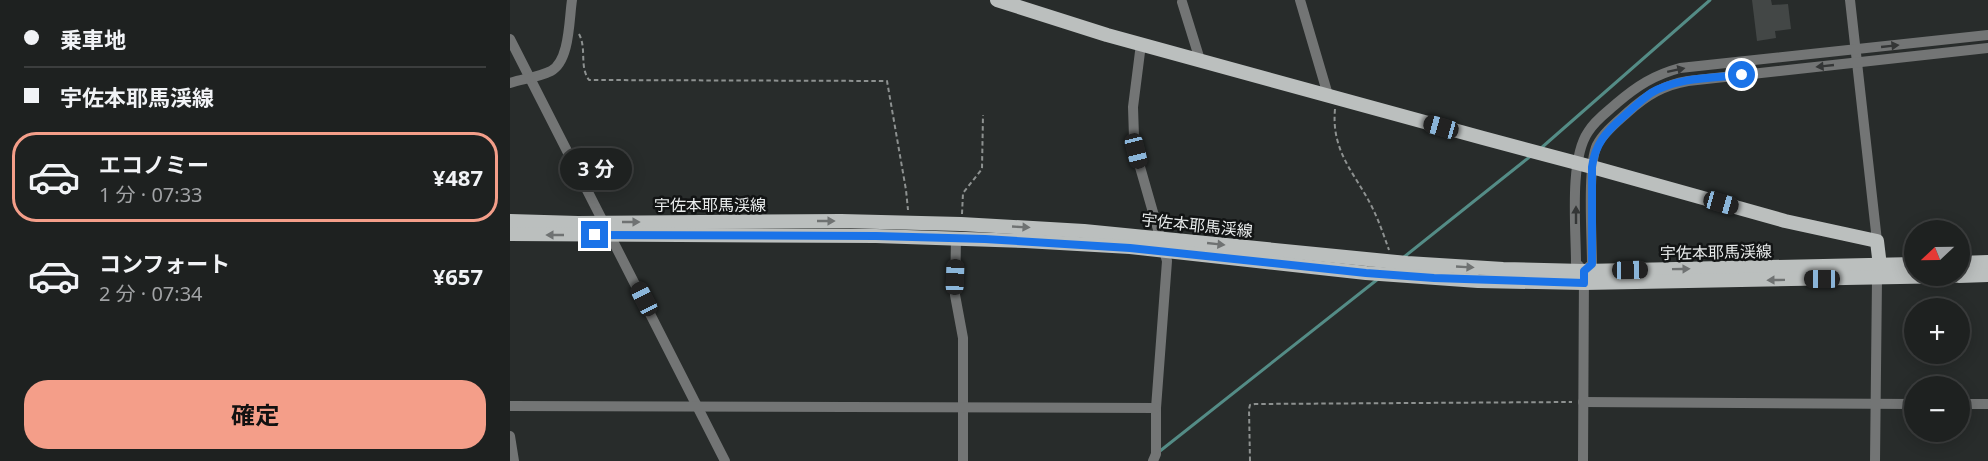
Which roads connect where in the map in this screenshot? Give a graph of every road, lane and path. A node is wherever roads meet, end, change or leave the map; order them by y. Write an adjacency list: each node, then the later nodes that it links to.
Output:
1 (572, 0): 6 (street)
2 (997, 0): 9 (main road, 宇佐本耶馬渓線)
3 (1300, 0): 16 (street)
4 (1850, 0): 11 (street)
5 (1182, 2): 12 (street)
6 (568, 28): 14 (street); 22 (path)
7 (1988, 35): 11 (street, one-way to 7)
8 (510, 39): 14 (street)
9 (1141, 44): 12 (main road, 宇佐本耶馬渓線); 28 (street)
10 (1988, 48): 13 (street)
11 (1855, 50): 13 (street); 18 (street, one-way to 11)
12 (1200, 60): 16 (main road, 宇佐本耶馬渓線)
13 (1857, 63): 19 (street, one-way to 19); 27 (street)
14 (529, 78): 15 (street); 21 (street)
15 (510, 83)
16 (1332, 97): 18 (main road, 宇佐本耶馬渓線); 29 (path)
17 (983, 115): 23 (path)
18 (1578, 163): 19 (main road, 宇佐本耶馬渓線); 37 (street, one-way to 18)
19 (1592, 167): 27 (main road, 宇佐本耶馬渓線); 37 (street)
20 (510, 221): 21 (main road, 宇佐本耶馬渓線)
21 (604, 222): 22 (main road, 宇佐本耶馬渓線, one-way to 22); 25 (street)
22 (907, 222): 23 (main road, 宇佐本耶馬渓線)
23 (961, 224): 28 (main road, 宇佐本耶馬渓線, one-way to 28)
24 (510, 234): 25 (main road, 宇佐本耶馬渓線, one-way to 24)
25 (611, 235): 26 (main road, 宇佐本耶馬渓線); 45 (street)
26 (956, 238): 28 (main road, 宇佐本耶馬渓線); 46 (street)
27 (1877, 241): 33 (main road)
28 (1163, 245): 29 (main road, 宇佐本耶馬渓線, one-way to 29); 37 (main road, 宇佐本耶馬渓線); 47 (street)
29 (1396, 262): 37 (main road, 宇佐本耶馬渓線, one-way to 37)
30 (1988, 262): 31 (main road)
31 (1970, 263)
32 (1904, 266): 33 (main road, 宇佐本耶馬渓線)
33 (1879, 272): 34 (main road, 宇佐本耶馬渓線); 37 (main road, 宇佐本耶馬渓線); 40 (street)
34 (1904, 273)
35 (1988, 275): 36 (main road)
36 (1970, 276)
37 (1584, 277): 39 (street)
38 (510, 394): 43 (street)
39 (1584, 402): 40 (street); 53 (path); 54 (street)
40 (1875, 404): 41 (street); 55 (street)
41 (1904, 404)
42 (1988, 404): 44 (street)
43 (515, 405): 45 (street)
44 (1970, 405)
45 (698, 406): 46 (street); 50 (street)
46 (963, 407): 47 (street); 51 (street)
47 (1156, 408): 52 (street)
48 (510, 436): 49 (street)
49 (514, 461)
50 (725, 461)
51 (963, 461)
52 (1153, 461)
53 (1250, 461)
54 (1583, 461)
55 (1875, 461)

